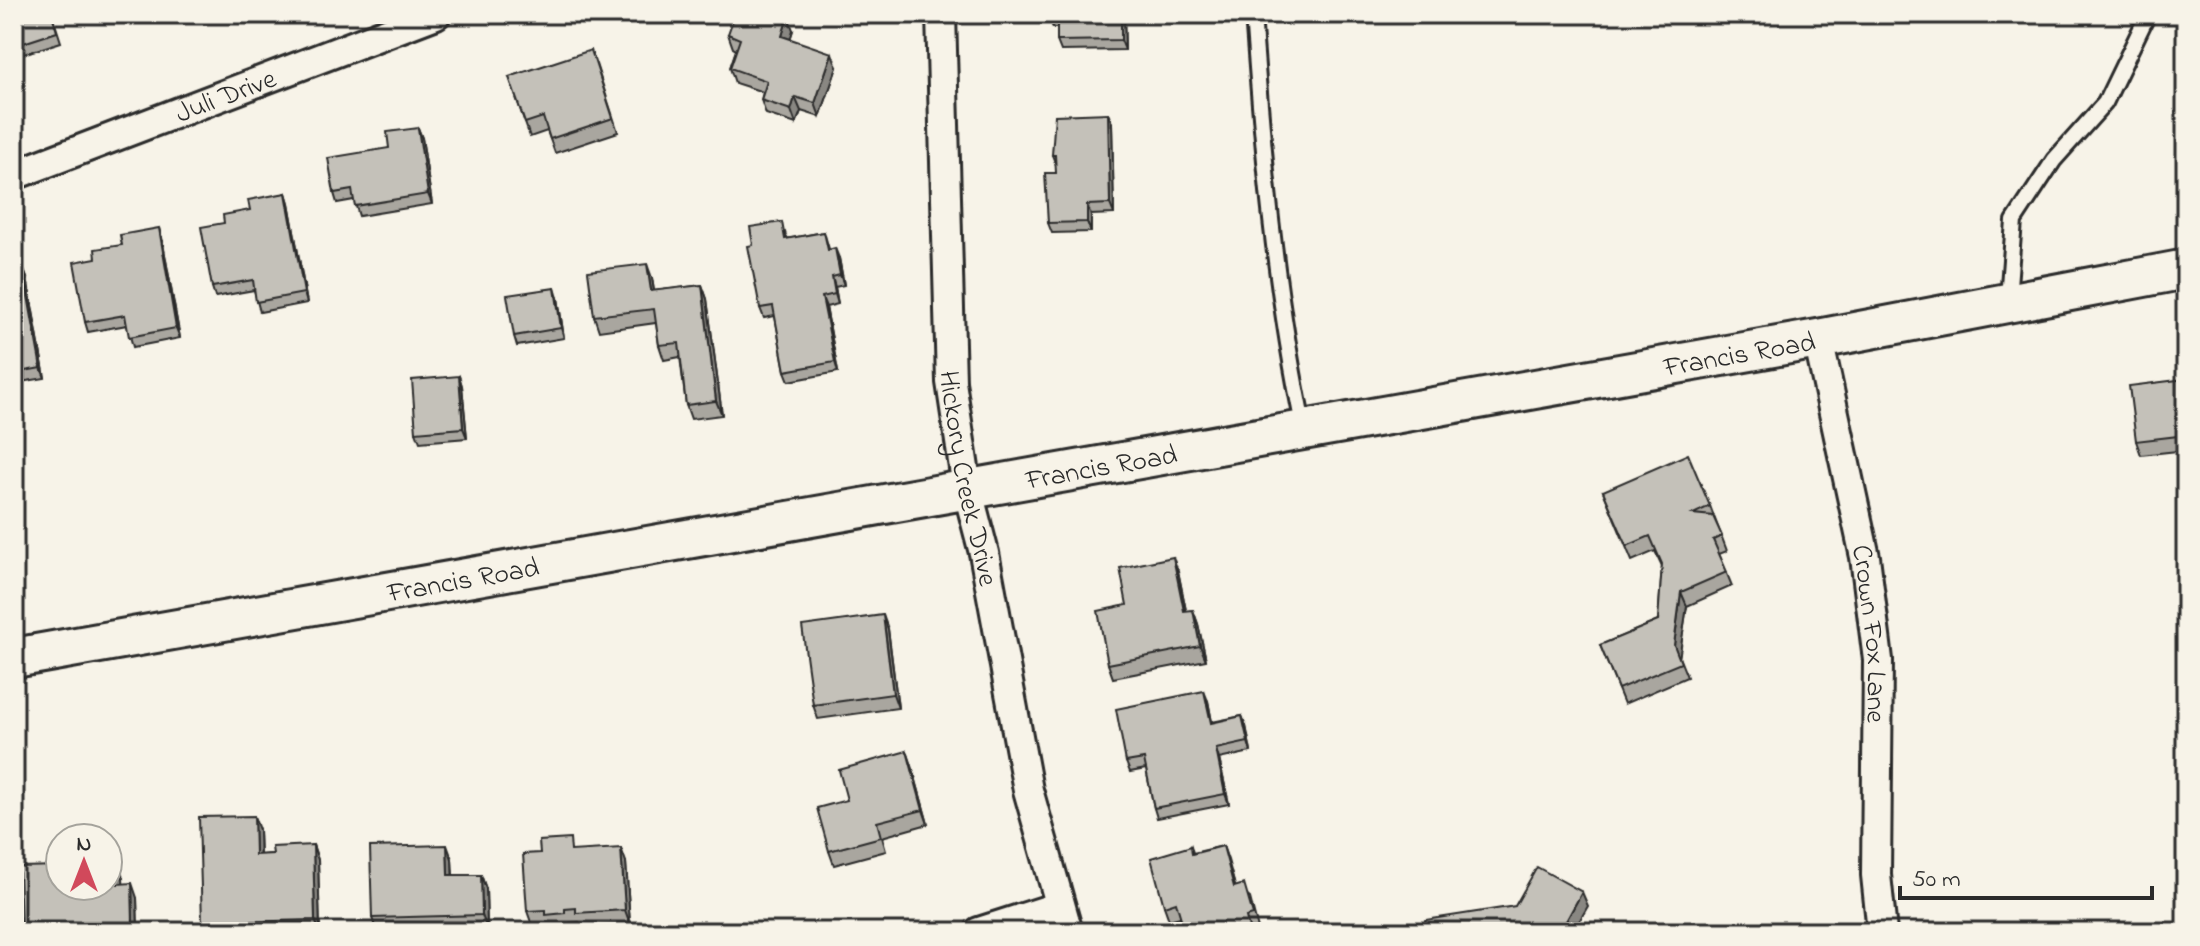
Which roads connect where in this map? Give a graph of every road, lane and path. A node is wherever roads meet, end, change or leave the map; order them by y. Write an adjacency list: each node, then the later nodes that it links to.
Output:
1 (436, 14): 5 (street, Juli Drive)
2 (941, 14): 10 (street, Hickory Creek Drive)
3 (1253, 14): 9 (lane)
4 (2148, 14): 7 (lane)
5 (14, 175)
6 (2186, 269): 7 (street, Francis Road)
7 (2008, 303): 8 (street, Francis Road)
8 (1818, 339): 9 (street, Francis Road); 14 (street, Crown Fox Lane)
9 (1304, 429): 10 (street, Francis Road)
10 (967, 488): 11 (street, Francis Road); 12 (street, Hickory Creek Drive)
11 (14, 658)
12 (1064, 919): 13 (street)
13 (979, 932)
14 (1882, 932)

